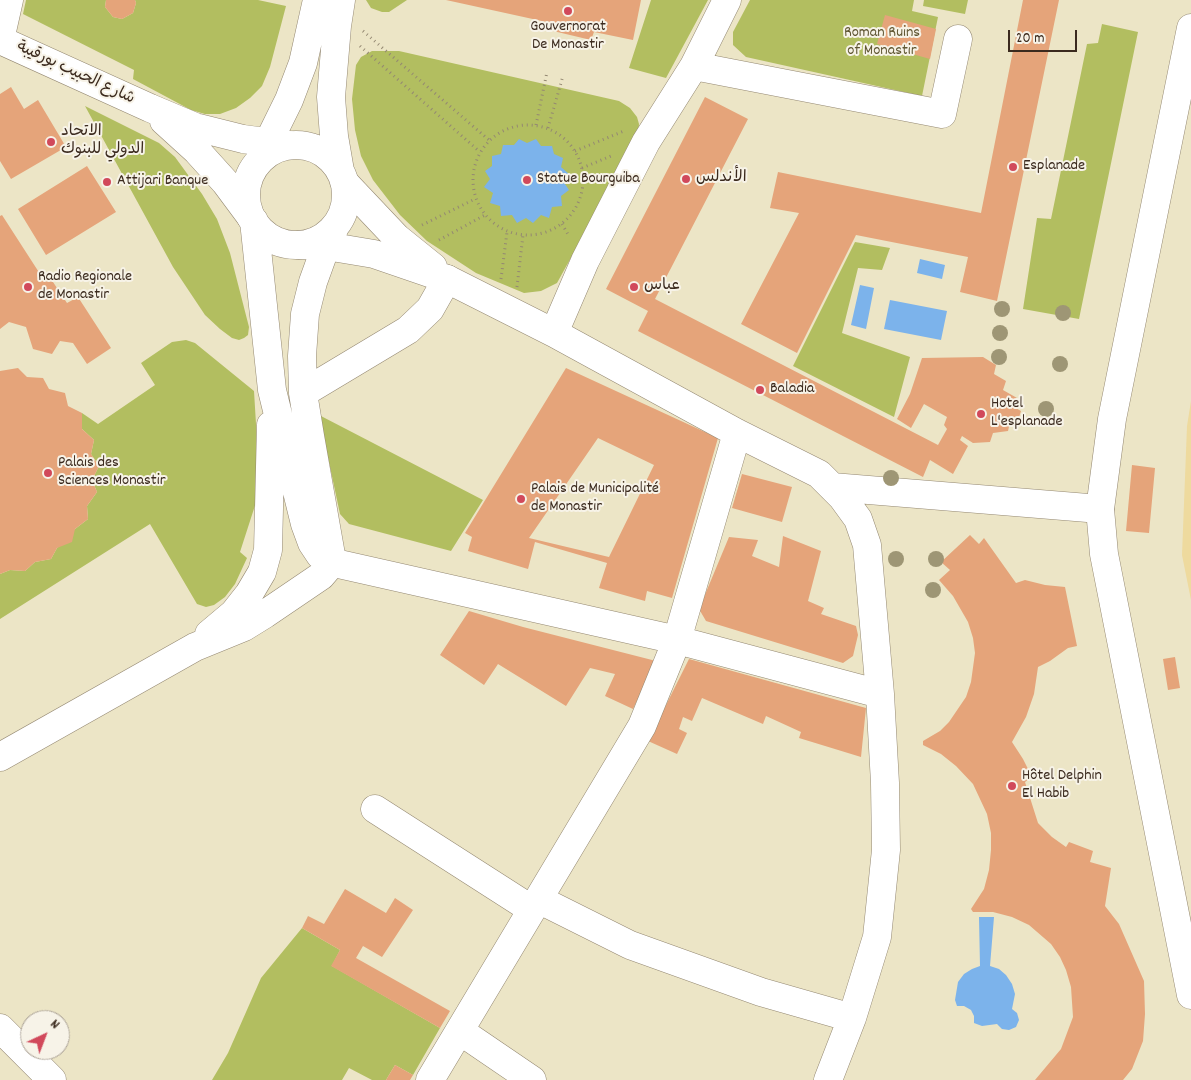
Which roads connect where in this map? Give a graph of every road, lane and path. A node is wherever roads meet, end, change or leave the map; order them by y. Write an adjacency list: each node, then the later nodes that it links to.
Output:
1 (10, 0): 8 (street)
2 (317, 0): 17 (street)
3 (727, 0): 9 (street)
4 (339, 13): 19 (path); 20 (street)
5 (1191, 28): 35 (street)
6 (363, 31): 16 (path)
7 (958, 38): 9 (street)
8 (0, 40): 12 (street, شارع الحبيب بورقيبة)
9 (694, 66): 30 (street)
10 (547, 72): 13 (path)
11 (563, 76): 14 (path)
12 (150, 108): 17 (street, شارع الحبيب بورقيبة); 23 (street, شارع الحبيب بورقيبة)
13 (536, 125): 14 (path); 16 (path)
14 (548, 128): 18 (path)
15 (628, 129): 18 (path)
16 (489, 140): 19 (path)
17 (272, 150): 20 (street); 23 (street)
18 (575, 150): 25 (path)
19 (480, 152): 21 (path)
20 (343, 177): 26 (street); 27 (street)
21 (476, 199): 22 (path); 27 (path)
22 (484, 215): 24 (path); 27 (path)
23 (253, 219): 26 (street); 31 (street)
24 (507, 232): 25 (path); 29 (path)
25 (523, 236): 29 (path)
26 (320, 240): 28 (street); 32 (street)
27 (405, 245): 28 (street)
28 (447, 279): 29 (street); 32 (street)
29 (506, 309): 30 (street)
30 (554, 333): 33 (street)
31 (272, 390): 36 (street); 38 (street)
32 (304, 393): 36 (street)
33 (737, 433): 34 (street); 37 (street)
34 (832, 487): 35 (street); 39 (street)
35 (1100, 509): 43 (street)
36 (330, 562): 37 (street); 38 (street)
37 (677, 640): 39 (street); 42 (street)
38 (195, 647): 40 (street)
39 (880, 694): 44 (street)
40 (0, 757)
41 (375, 809): 42 (street)
42 (535, 904): 44 (street); 46 (street)
43 (1191, 995)
44 (852, 1018): 50 (street)
45 (0, 1028): 47 (street)
46 (460, 1031): 48 (street); 49 (street)
47 (52, 1080)
48 (430, 1080)
49 (532, 1080)
50 (828, 1080)

